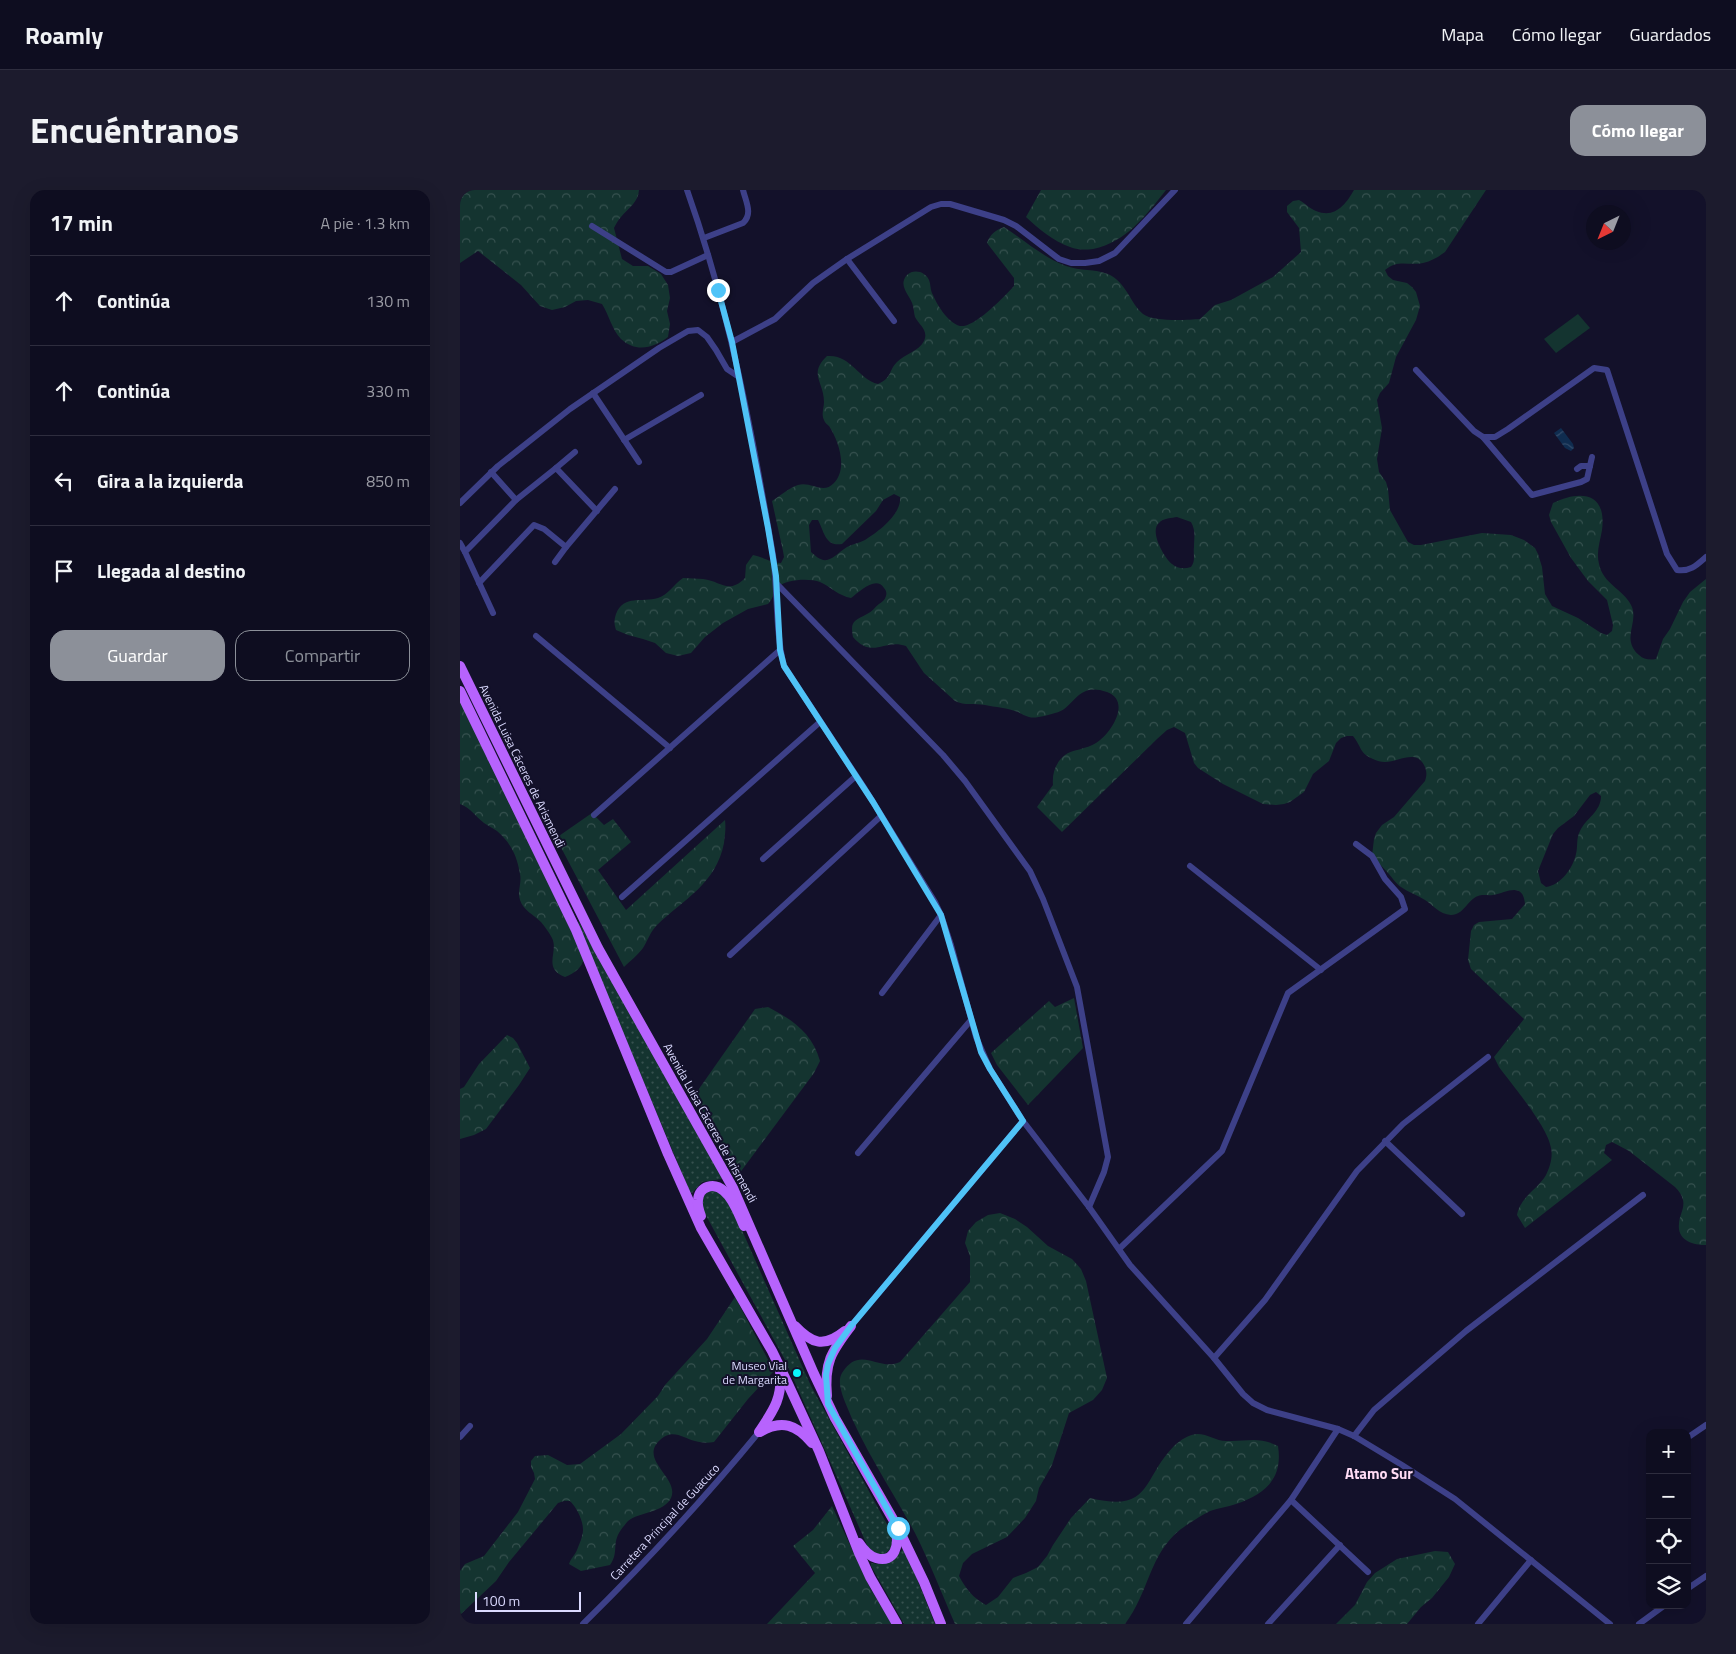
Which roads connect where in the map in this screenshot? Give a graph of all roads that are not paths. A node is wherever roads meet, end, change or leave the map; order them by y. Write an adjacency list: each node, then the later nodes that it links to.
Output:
1 (687, 190): 5 (street)
2 (743, 190): 5 (street)
3 (1175, 190): 7 (street)
4 (592, 226): 6 (street)
5 (704, 238): 6 (street)
6 (708, 255): 9 (street)
7 (847, 259): 8 (street); 9 (street)
8 (894, 321)
9 (732, 342): 11 (street)
10 (1416, 370): 14 (street)
11 (739, 377): 12 (street); 33 (street)
12 (594, 393): 15 (street); 22 (street)
13 (701, 395): 15 (street)
14 (1483, 437): 19 (street); 30 (street)
15 (624, 440): 18 (street)
16 (575, 452): 20 (street)
17 (1592, 457): 19 (street)
18 (639, 462)
19 (1590, 466): 21 (street)
20 (556, 468): 24 (street); 26 (street)
21 (1577, 469)
22 (491, 472): 24 (street); 25 (street)
23 (615, 489): 26 (street)
24 (516, 500): 29 (street)
25 (460, 503)
26 (597, 511): 28 (street)
27 (460, 543): 29 (street)
28 (566, 547): 31 (street); 32 (street)
29 (465, 552): 32 (street)
30 (1706, 557)
31 (555, 562)
32 (479, 583): 34 (street)
33 (776, 584): 36 (street); 58 (street)
34 (493, 613)
35 (536, 636): 40 (street)
36 (780, 650): 39 (street); 40 (street)
37 (460, 666): 62 (main road, Avenida Luisa Cáceres de Arismendi)
38 (460, 691): 61 (main road, Avenida Luisa Cáceres de Arismendi)
39 (820, 722): 41 (street); 47 (street)
40 (670, 748): 42 (street)
41 (856, 776): 43 (street); 45 (street)
42 (594, 815)
43 (881, 816): 48 (street); 49 (street)
44 (1356, 844): 50 (street)
45 (763, 859)
46 (1190, 866): 50 (street)
47 (622, 897)
48 (941, 915): 51 (street); 52 (street)
49 (730, 955)
50 (1320, 970): 60 (street)
51 (882, 994)
52 (971, 1020): 54 (street); 56 (street)
53 (1488, 1057): 55 (street)
54 (1023, 1121): 58 (street); 64 (street)
55 (1385, 1141): 59 (street); 65 (street)
56 (858, 1153)
57 (1643, 1195): 73 (street)
58 (1089, 1207): 60 (street)
59 (1462, 1214)
60 (1119, 1249): 65 (street)
61 (733, 1283): 62 (main road); 66 (main road, Avenida Luisa Cáceres de Arismendi)
62 (781, 1298): 63 (main road, Avenida Luisa Cáceres de Arismendi)
63 (792, 1322): 64 (main road); 67 (main road, Avenida Luisa Cáceres de Arismendi)
64 (851, 1326): 67 (main road)
65 (1214, 1358): 70 (street)
66 (779, 1366): 71 (main road); 75 (main road, Avenida Luisa Cáceres de Arismendi)
67 (828, 1404): 77 (main road, Avenida Luisa Cáceres de Arismendi)
68 (1706, 1425): 72 (street)
69 (470, 1426): 74 (street)
70 (1338, 1429): 73 (street); 76 (street)
71 (759, 1432): 75 (main road); 85 (street, Carretera Principal de Guacuco)
72 (1691, 1435)
73 (1354, 1436): 80 (street)
74 (460, 1437)
75 (819, 1451): 78 (main road, Avenida Luisa Cáceres de Arismendi)
76 (1291, 1500): 79 (street); 88 (street)
77 (885, 1505): 78 (main road); 87 (main road, Avenida Luisa Cáceres de Arismendi)
78 (848, 1528): 86 (main road, Avenida Luisa Cáceres de Arismendi)
79 (1340, 1545): 81 (street); 89 (street)
80 (1531, 1560): 90 (street); 91 (street)
81 (1368, 1572)
82 (1706, 1576): 83 (street)
83 (1691, 1586)
84 (1660, 1609): 92 (street)
85 (583, 1624)
86 (897, 1624)
87 (941, 1624)
88 (1186, 1624)
89 (1268, 1624)
90 (1478, 1624)
91 (1610, 1624)
92 (1639, 1624)

